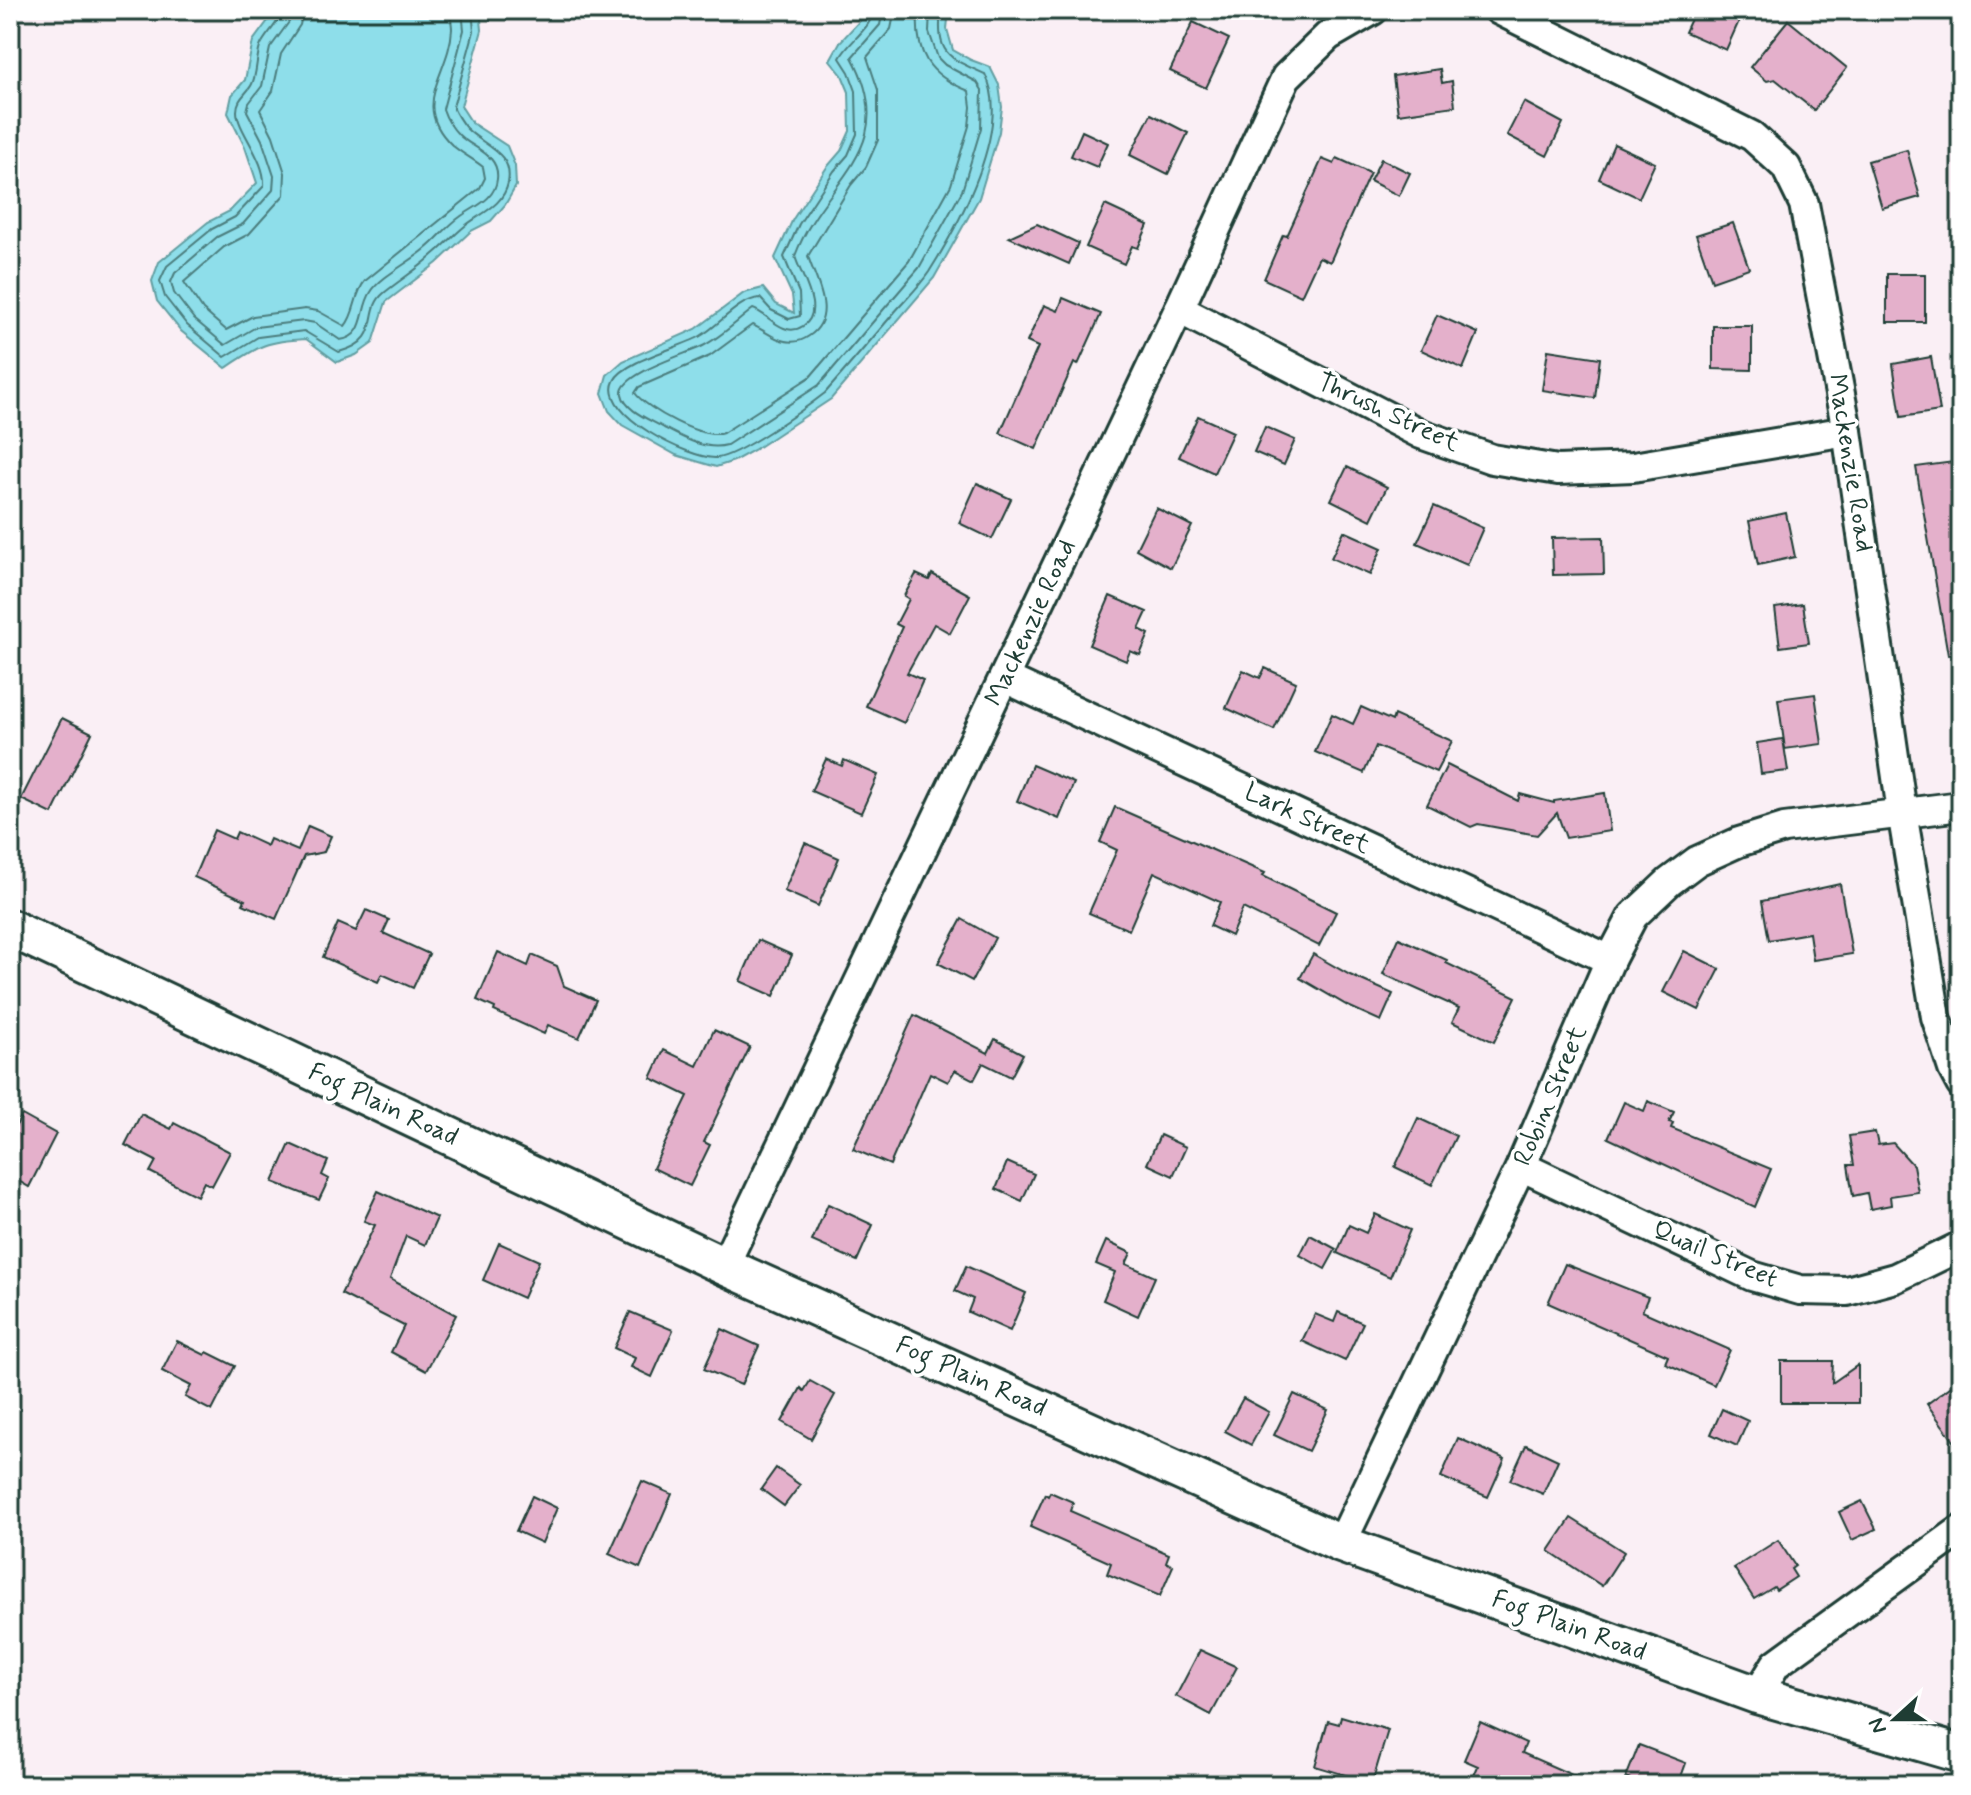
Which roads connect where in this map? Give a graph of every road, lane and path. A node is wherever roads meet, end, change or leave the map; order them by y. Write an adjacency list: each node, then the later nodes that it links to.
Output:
1 (1373, 10): 3 (street, Mackenzie Road)
2 (1499, 10): 4 (street, Mackenzie Road)
3 (1179, 309): 4 (street, Thrush Street); 5 (street, Mackenzie Road)
4 (1847, 431): 7 (street, Mackenzie Road)
5 (1005, 678): 9 (street, Lark Street); 13 (street, Mackenzie Road)
6 (1961, 806): 7 (street, Robin Street)
7 (1902, 812): 9 (street, Robin Street); 10 (street, Mackenzie Road)
8 (10, 928): 13 (street, Fog Plain Road)
9 (1610, 960): 11 (street, Robin Street)
10 (1961, 1084)
11 (1521, 1166): 12 (street, Quail Street); 15 (street, Robin Street)
12 (1961, 1246)
13 (724, 1266): 15 (street, Fog Plain Road)
14 (1961, 1530): 16 (street)
15 (1341, 1544): 16 (street, Fog Plain Road)
16 (1757, 1695): 17 (street, Fog Plain Road)
17 (1961, 1754)

